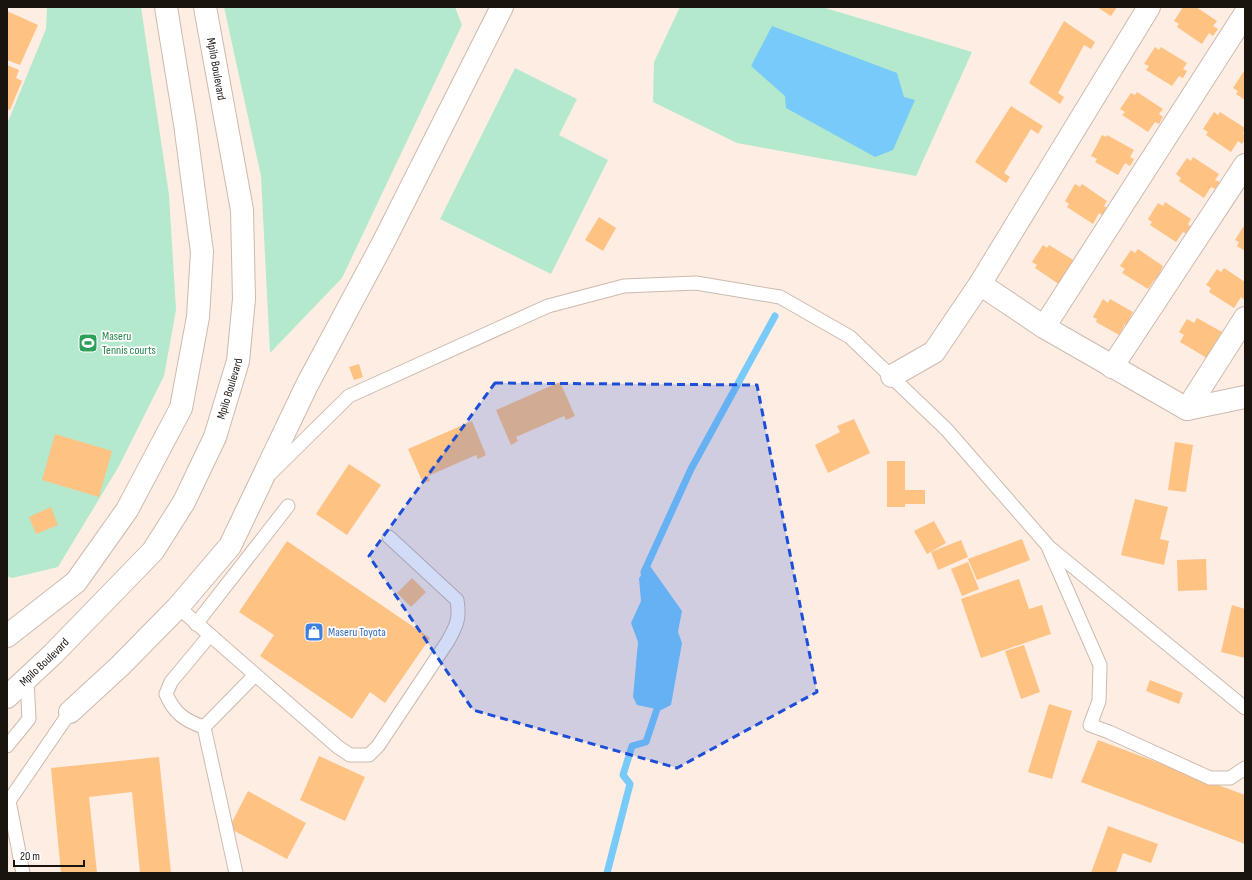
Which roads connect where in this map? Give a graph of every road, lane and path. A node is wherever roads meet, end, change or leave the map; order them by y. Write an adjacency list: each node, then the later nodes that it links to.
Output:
1 (166, 7): 21 (main road)
2 (204, 7): 23 (main road, Mpilo Boulevard)
3 (502, 7): 14 (main road)
4 (1149, 7): 7 (main road)
5 (1245, 14): 9 (main road)
6 (1245, 165): 10 (main road)
7 (980, 284): 9 (main road); 11 (main road)
8 (1245, 318): 13 (main road)
9 (1044, 327): 10 (main road)
10 (1112, 367): 13 (main road)
11 (892, 376): 14 (lane); 17 (lane)
12 (1245, 397): 13 (main road)
13 (1187, 409)
14 (259, 484): 18 (main road)
15 (288, 506): 19 (lane)
16 (389, 537): 22 (lane)
17 (1049, 547): 25 (lane); 29 (lane)
18 (178, 608): 19 (lane); 26 (main road)
19 (196, 624): 20 (lane)
20 (210, 635): 22 (lane); 27 (lane)
21 (7, 636)
22 (255, 675): 27 (lane)
23 (27, 679): 24 (main road, Mpilo Boulevard); 28 (lane)
24 (7, 697)
25 (1245, 708)
26 (70, 712): 30 (lane)
27 (204, 727): 31 (lane)
28 (7, 746)
29 (1245, 768)
30 (23, 873)
31 (236, 873)

